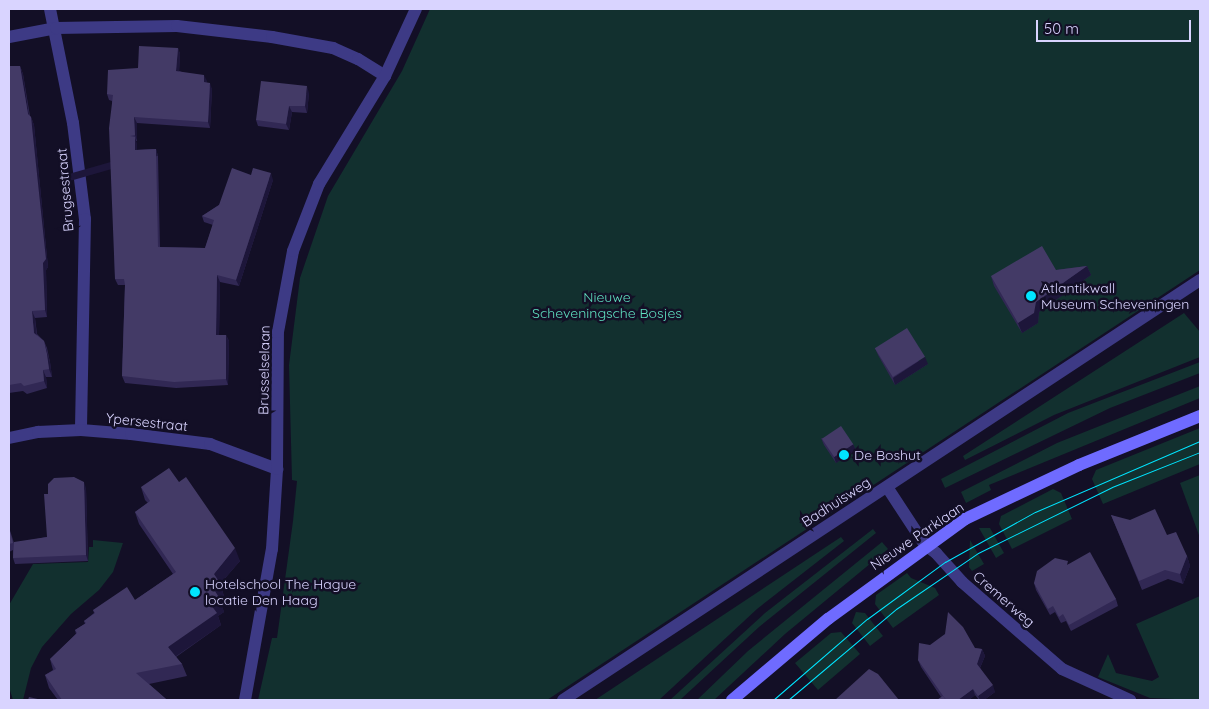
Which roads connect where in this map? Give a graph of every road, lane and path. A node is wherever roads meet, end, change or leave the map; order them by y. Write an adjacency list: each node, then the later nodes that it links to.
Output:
1 (50, 9): 3 (street, Brugsestraat)
2 (416, 9): 5 (street, Brusselselaan)
3 (56, 28): 4 (street); 5 (street); 8 (street, Brugsestraat)
4 (9, 37)
5 (385, 76): 10 (street, Brusselselaan)
6 (1200, 280): 11 (street, Badhuisweg)
7 (1200, 416): 12 (main road, Nieuwe Parklaan)
8 (81, 430): 9 (street, Ypersestraat); 10 (street, Ypersestraat)
9 (9, 438)
10 (277, 469): 13 (street, Brusselselaan)
11 (887, 487): 12 (street, Cremerweg); 14 (street, Badhuisweg)
12 (925, 545): 15 (main road, Nieuwe Parklaan); 16 (street, Cremerweg)
13 (245, 700)
14 (563, 700)
15 (732, 700)
16 (1130, 700)

